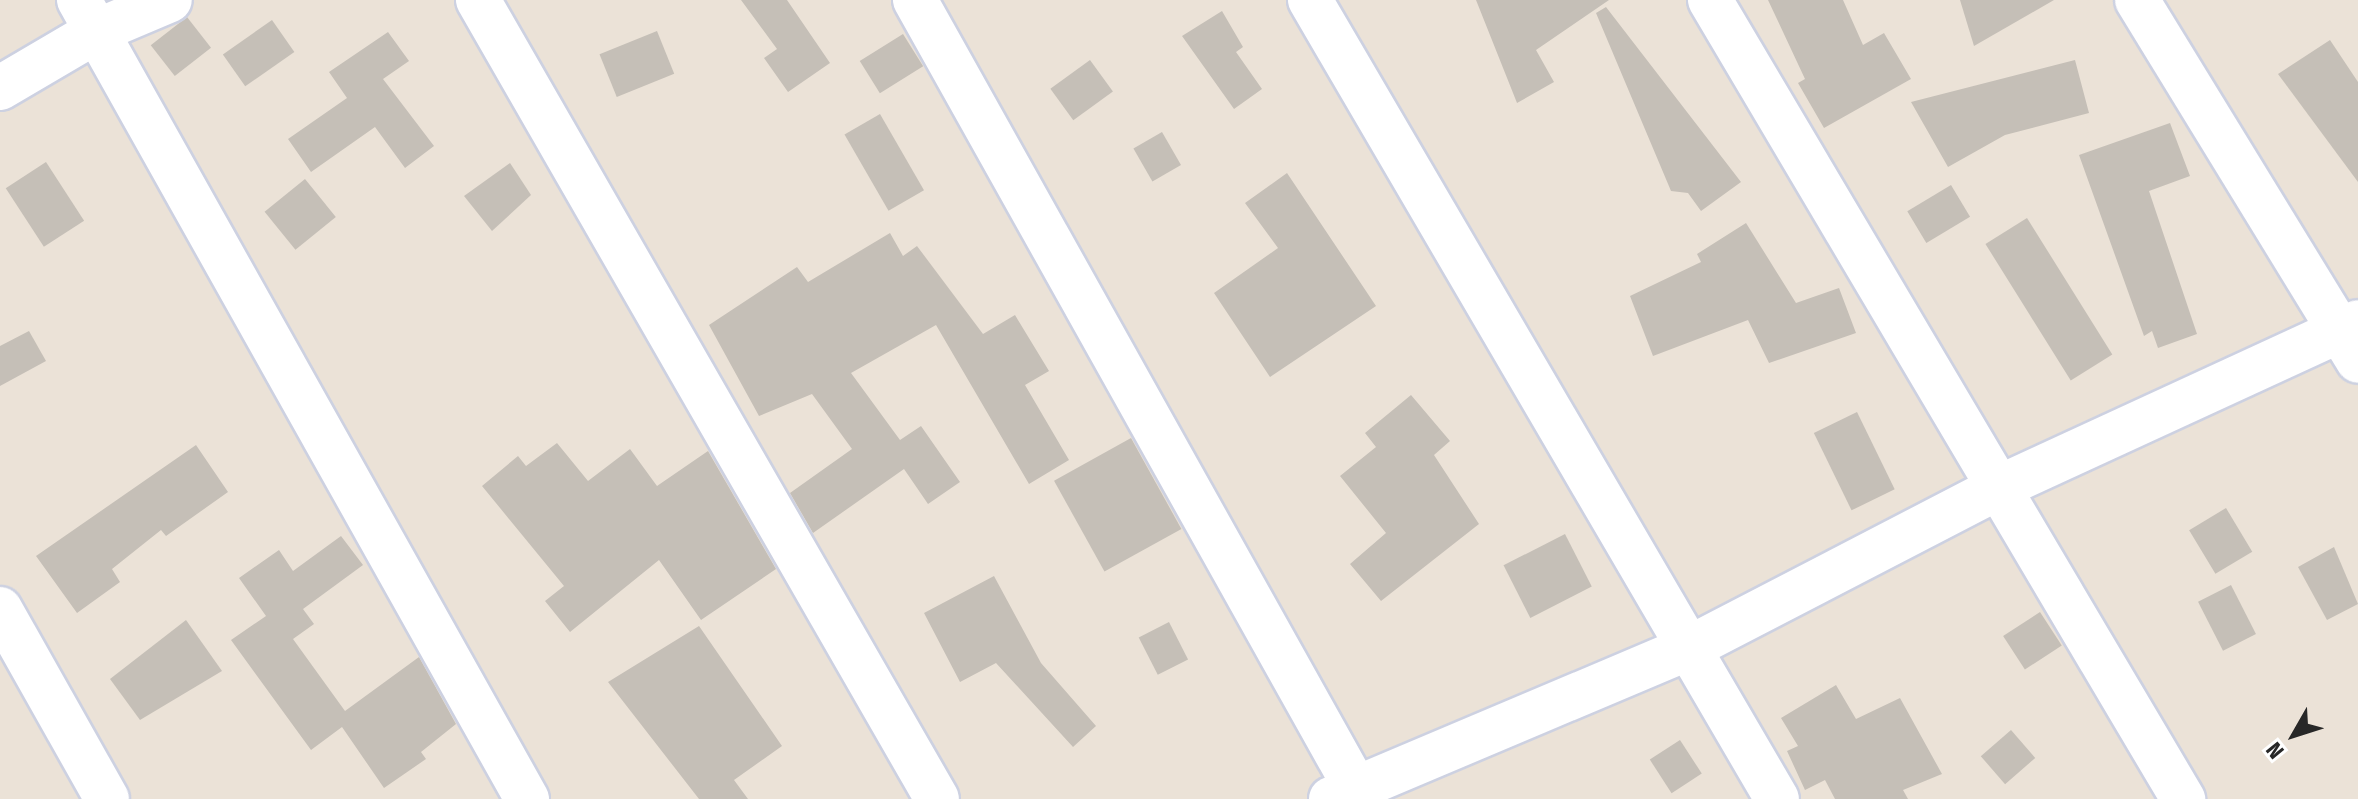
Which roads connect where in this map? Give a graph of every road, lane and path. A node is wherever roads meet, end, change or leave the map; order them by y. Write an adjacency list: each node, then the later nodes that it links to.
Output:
1 (170, 0): 7 (street)
2 (478, 0): 16 (street)
3 (915, 0): 13 (street)
4 (1310, 0): 12 (street)
5 (1710, 0): 10 (street)
6 (2137, 0): 9 (street)
7 (88, 16): 8 (street); 15 (street)
8 (0, 88)
9 (2353, 338): 10 (street)
10 (2002, 486): 12 (street); 18 (street)
11 (0, 609): 14 (street)
12 (1689, 648): 13 (street); 17 (street)
13 (1349, 795)
14 (107, 799)
15 (527, 799)
16 (937, 799)
17 (1777, 799)
18 (2183, 799)

